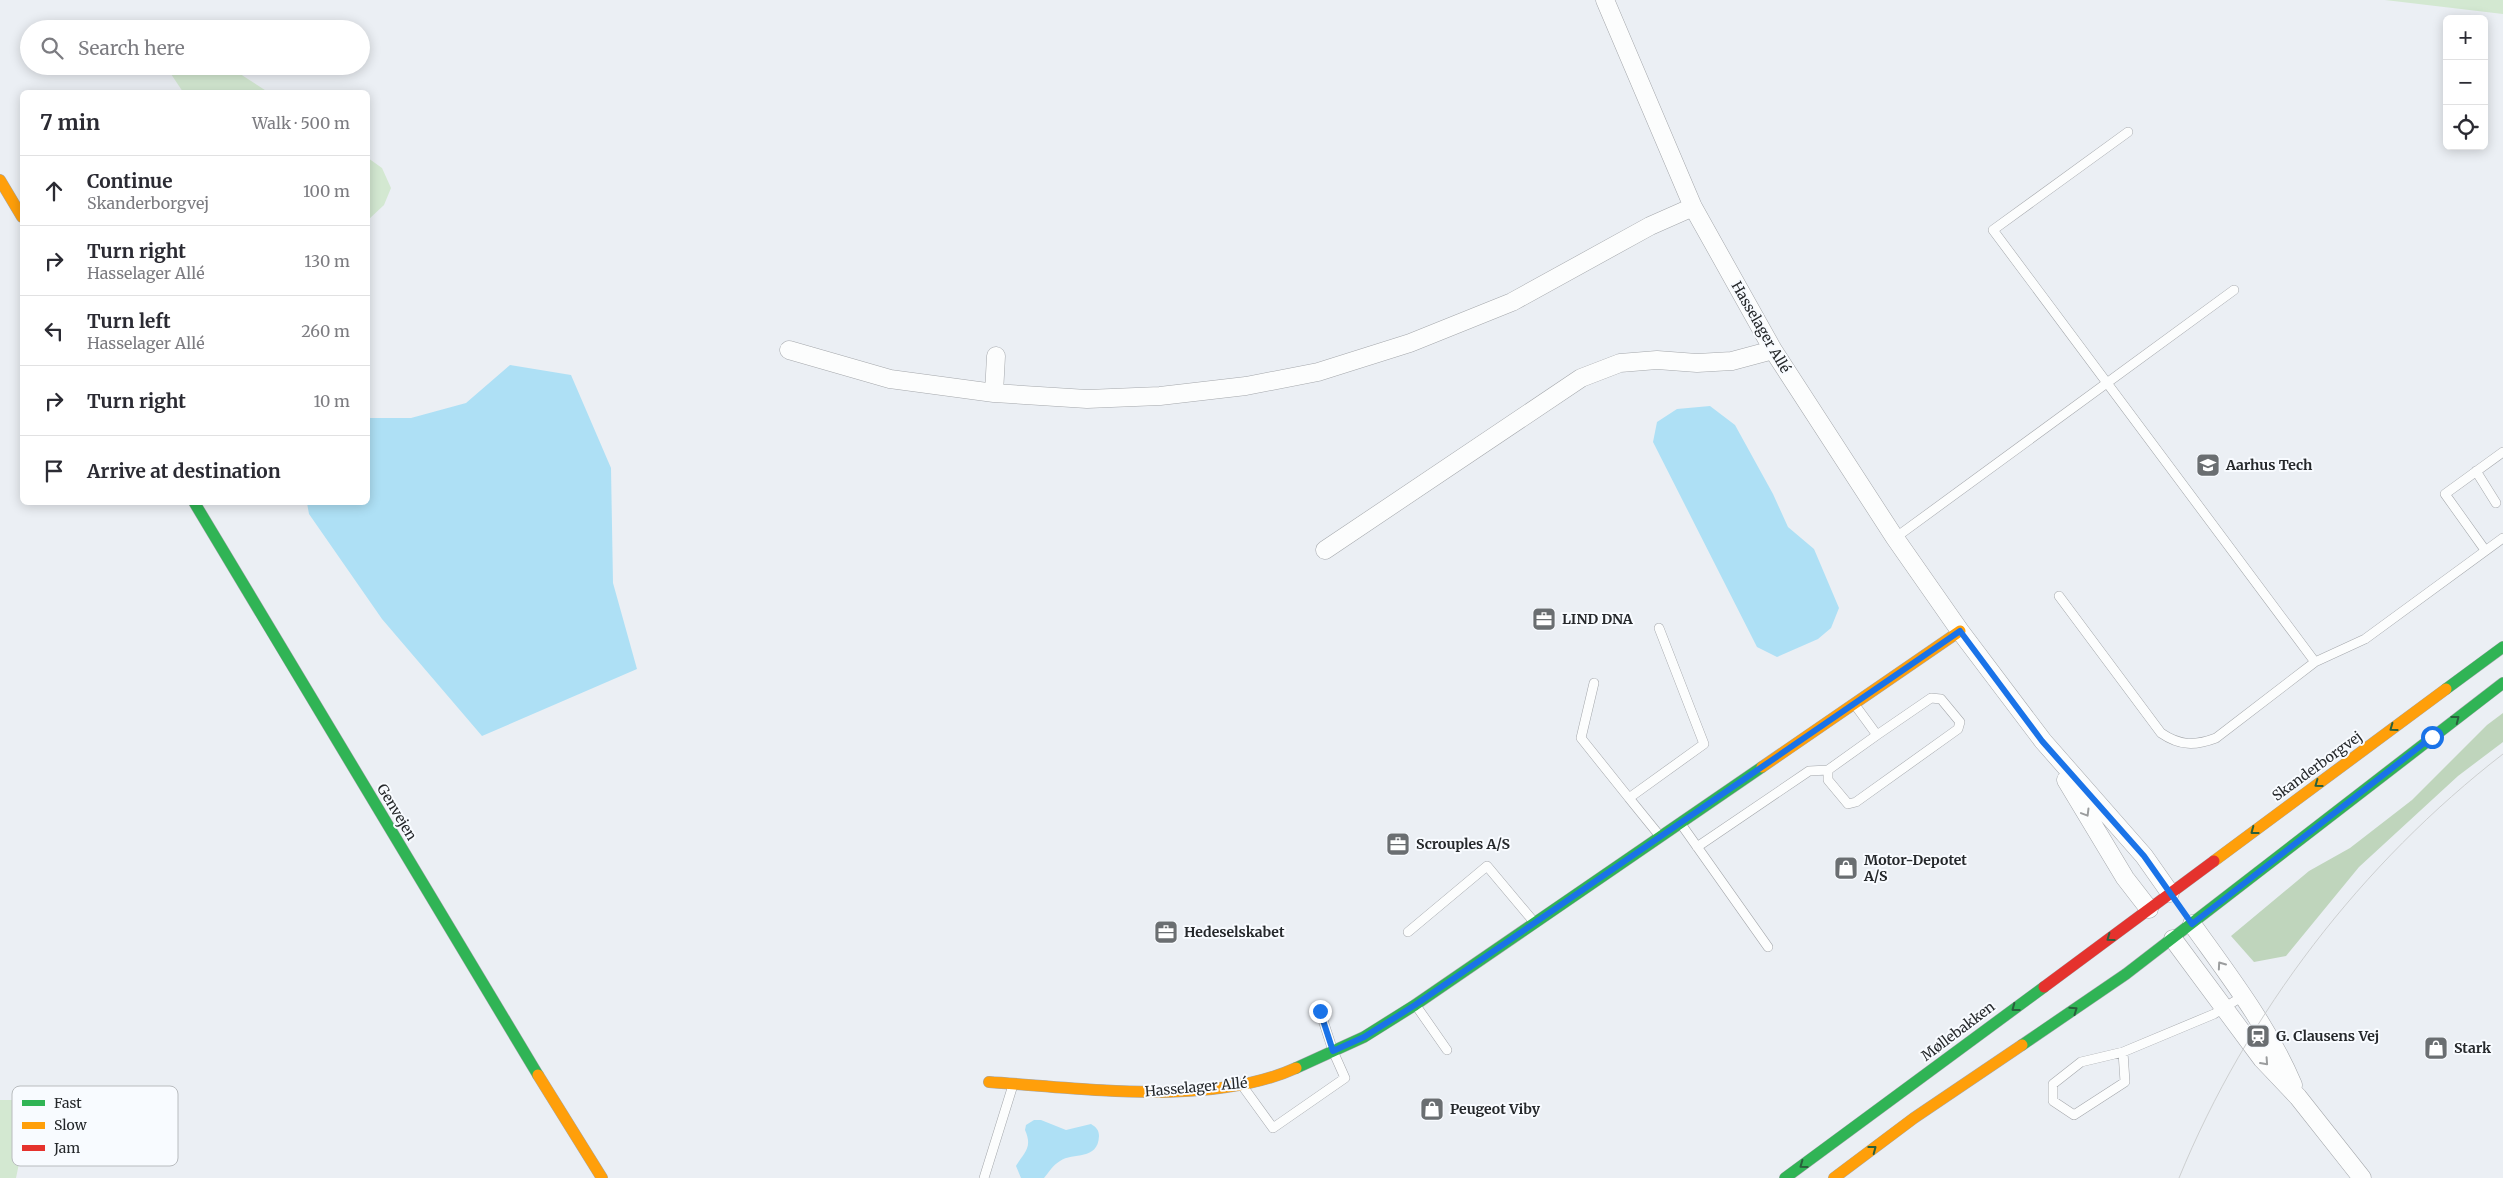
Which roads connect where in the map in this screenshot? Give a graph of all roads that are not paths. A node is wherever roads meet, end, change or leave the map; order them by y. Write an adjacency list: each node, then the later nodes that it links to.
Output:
1 (1605, 0): 4 (street, Hasselager Allé)
2 (2128, 132): 10 (lane)
3 (0, 180): 5 (street)
4 (1693, 207): 8 (street, Hasselager Allé); 11 (street)
5 (20, 214)
6 (2234, 290): 10 (lane)
7 (789, 350): 11 (street)
8 (1773, 350): 16 (street, Hasselager Allé); 18 (street)
9 (996, 356): 11 (street)
10 (2108, 383): 16 (lane); 24 (lane)
11 (994, 393)
12 (2503, 452): 13 (lane)
13 (2476, 471): 14 (lane); 19 (lane)
14 (2496, 503)
15 (196, 505): 53 (street, Genvejen)
16 (1895, 538): 22 (street, Hasselager Allé)
17 (2503, 538): 19 (lane)
18 (1325, 550)
19 (2486, 550): 24 (lane)
20 (2060, 596): 24 (lane)
21 (1659, 628): 31 (lane)
22 (1960, 631): 27 (street, Hasselager Allé); 29 (street, Hasselager Allé)
23 (2503, 647): 35 (street, Skanderborgvej, one-way to 35)
24 (2315, 662)
25 (1594, 683): 31 (lane)
26 (2503, 683): 37 (street, one-way to 26)
27 (1853, 703): 28 (lane); 32 (street, Hasselager Allé)
28 (1877, 735): 30 (lane); 30 (lane)
29 (2042, 741): 35 (street, Hasselager Allé); 36 (street, Hasselager Allé, one-way to 36)
30 (1828, 770): 34 (lane)
31 (1629, 798): 33 (lane)
32 (1679, 822): 33 (street, Hasselager Allé); 34 (lane)
33 (1659, 835): 38 (street, Hasselager Allé)
34 (1697, 847): 41 (lane)
35 (2173, 897): 36 (street, Skanderborgvej)
36 (2152, 913): 57 (street, Møllebakken, one-way to 57)
37 (2190, 920): 40 (street); 42 (street, one-way to 37)
38 (1534, 922): 39 (lane); 43 (street, Hasselager Allé)
39 (1408, 932)
40 (2170, 935): 44 (street); 58 (street, one-way to 40)
41 (1768, 947)
42 (2243, 996): 44 (lane); 52 (street)
43 (1415, 1005): 46 (lane); 47 (street, Hasselager Allé)
44 (2225, 1007): 48 (lane); 52 (street, one-way to 52)
45 (1320, 1011): 47 (lane)
46 (1447, 1050)
47 (1333, 1051): 51 (street, Hasselager Allé); 51 (lane)
48 (2123, 1052): 48 (lane)
49 (989, 1082): 50 (street, Hasselager Allé)
50 (1013, 1085): 51 (street, Hasselager Allé); 54 (lane)
51 (1243, 1086)
52 (2298, 1097): 59 (street)
53 (577, 1135): 55 (street, Genvejen); 56 (street, Genvejen)
54 (986, 1176)
55 (602, 1178)
56 (612, 1178)
57 (1785, 1178)
58 (1834, 1178)
59 (2362, 1178)

